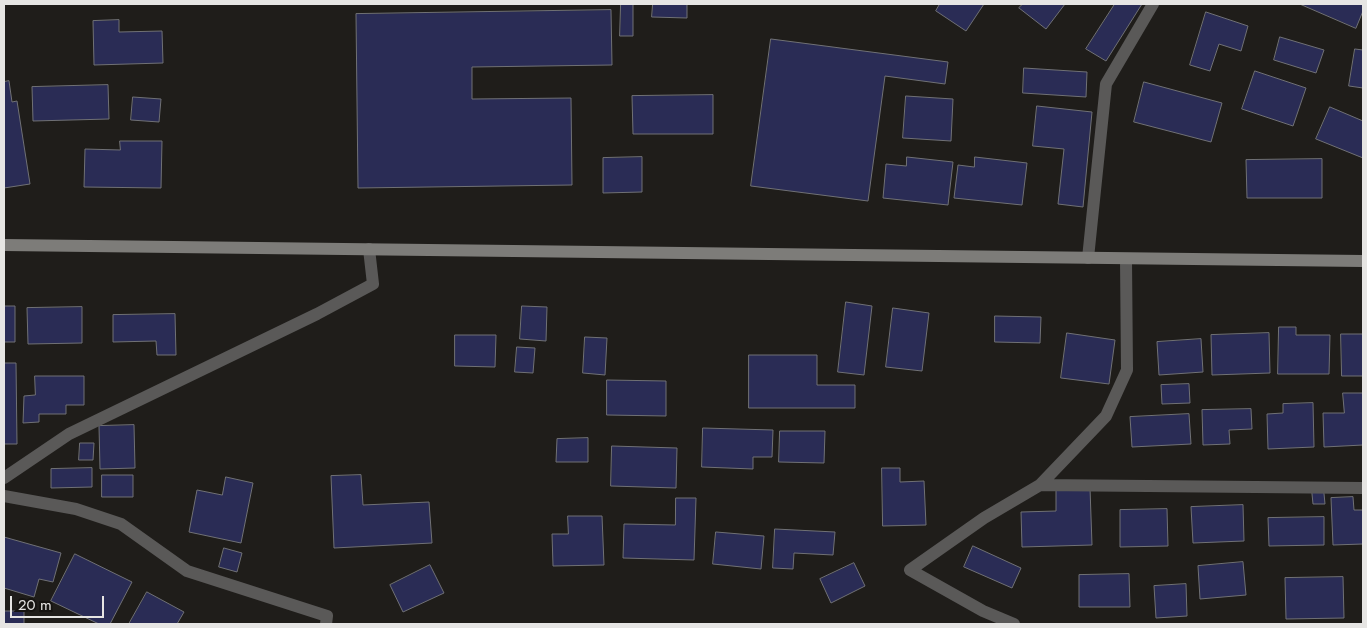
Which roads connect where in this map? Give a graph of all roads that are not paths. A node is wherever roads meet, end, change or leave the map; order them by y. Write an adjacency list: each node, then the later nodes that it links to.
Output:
1 (1153, 4): 4 (street)
2 (4, 245): 3 (street)
3 (369, 248): 4 (street); 7 (street)
4 (1088, 258): 5 (street)
5 (1126, 260): 6 (street); 8 (street)
6 (1363, 262)
7 (4, 478)
8 (1040, 485): 9 (street); 12 (street)
9 (1363, 488)
10 (4, 496): 11 (street)
11 (326, 624)
12 (1014, 624)

